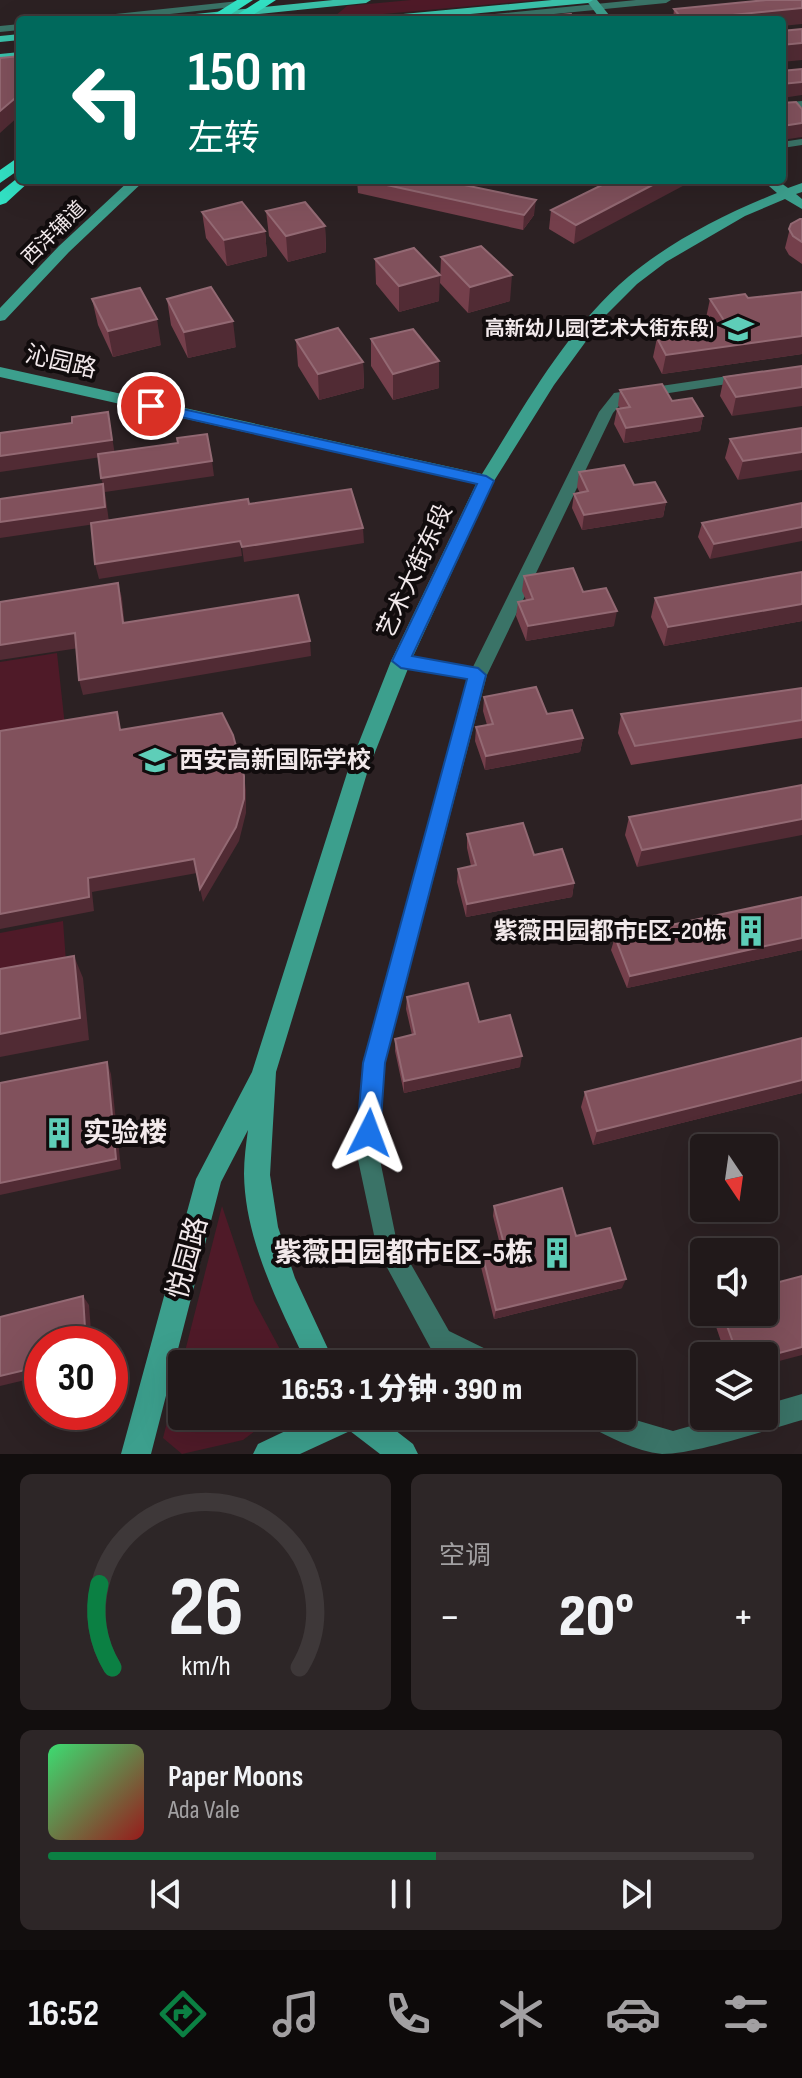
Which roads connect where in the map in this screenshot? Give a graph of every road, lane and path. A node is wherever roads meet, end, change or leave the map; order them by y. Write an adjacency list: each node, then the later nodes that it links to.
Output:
1 (269, 0): 6 (highway)
2 (366, 0): 4 (main road)
3 (666, 0): 5 (street)
4 (349, 1): 6 (main road)
5 (598, 2): 10 (main road); 11 (street); 12 (street)
6 (246, 5): 8 (street); 9 (highway)
7 (711, 13): 13 (street)
8 (129, 16)
9 (227, 16)
10 (421, 16)
11 (494, 16)
12 (614, 16)
13 (690, 16)
14 (16, 164): 15 (highway)
15 (0, 178)
16 (18, 184): 20 (highway)
17 (117, 184): 22 (street, 西沣辅道)
18 (134, 184): 23 (street, 西沣辅道)
19 (785, 187): 21 (street); 26 (street, 艺术大街东段)
20 (0, 200)
21 (802, 205)
22 (0, 299)
23 (0, 317)
24 (0, 372): 26 (street, 沁园路)
25 (772, 373): 28 (street)
26 (486, 481): 27 (street, 艺术大街东段)
27 (401, 661): 28 (lane); 29 (street, 艺术大街东段)
28 (478, 675): 31 (street)
29 (264, 1072): 30 (street, 艺术大街东段); 36 (street, 悦园路)
30 (315, 1350)
31 (460, 1350)
32 (802, 1407): 35 (street)
33 (320, 1430): 37 (street)
34 (370, 1430): 38 (street)
35 (624, 1430)
36 (136, 1454)
37 (268, 1454)
38 (403, 1454)

